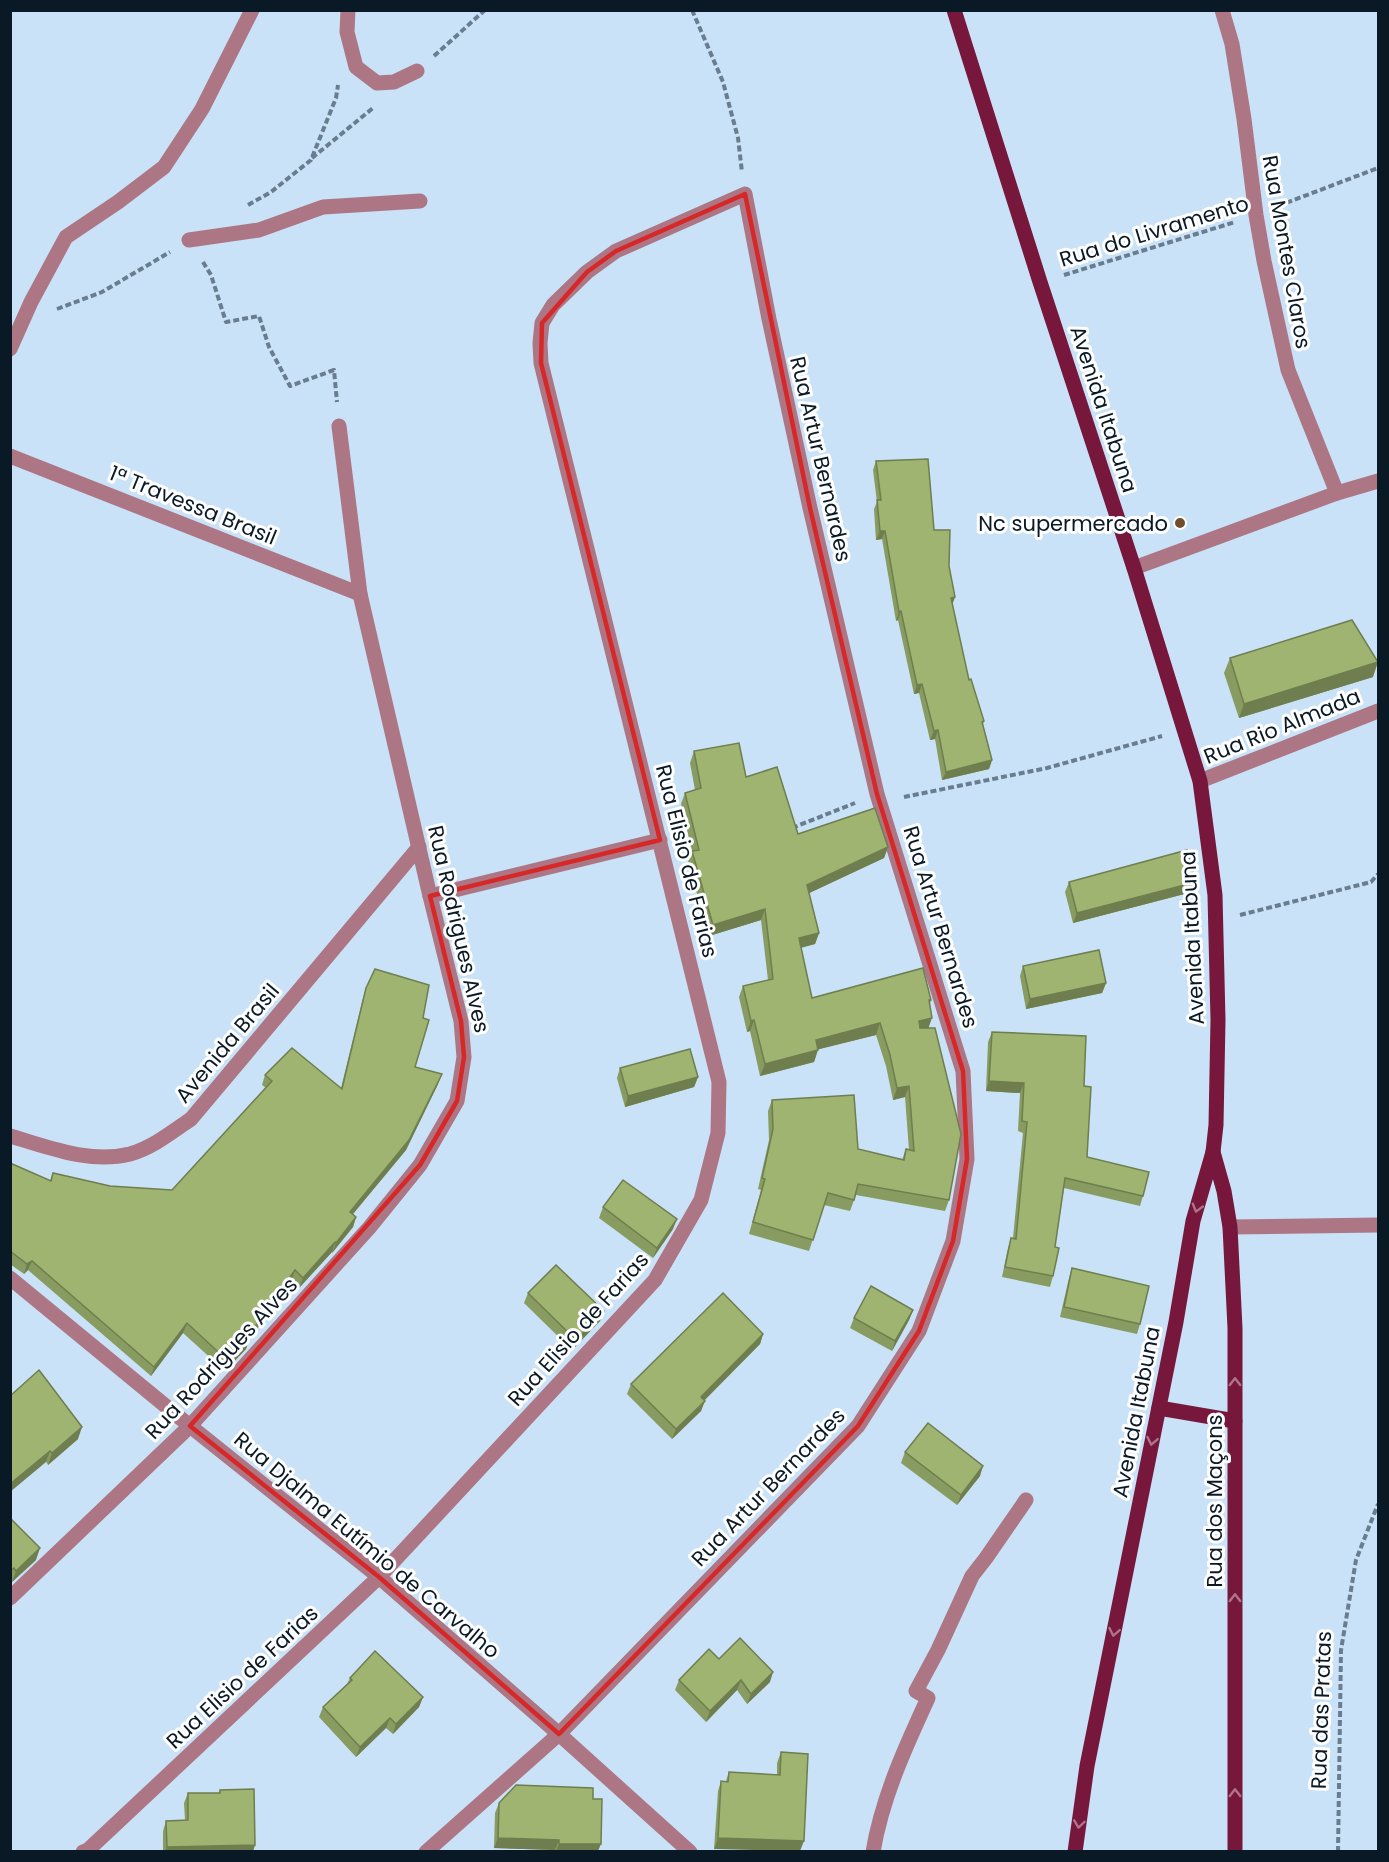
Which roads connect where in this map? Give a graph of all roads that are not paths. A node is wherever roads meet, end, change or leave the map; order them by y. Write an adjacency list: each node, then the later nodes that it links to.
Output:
1 (252, 10): 9 (street)
2 (348, 10): 5 (street)
3 (954, 10): 14 (main road, Avenida Itabuna)
4 (1222, 10): 13 (street, Rua Montes Claros)
5 (417, 71)
6 (745, 194): 18 (street, Rua Elisio de Farias); 32 (street, Rua Artur Bernardes)
7 (420, 201): 8 (street)
8 (189, 240)
9 (10, 349)
10 (339, 426): 15 (street, Rua Rodrigues Alves)
11 (10, 456): 15 (street, 1ª Travessa Brasil)
12 (1378, 481): 13 (street)
13 (1337, 493): 14 (street)
14 (1134, 568): 17 (main road, Avenida Itabuna)
15 (360, 594): 19 (street, Rua Rodrigues Alves)
16 (1378, 711): 17 (street, Rua Rio Almada)
17 (1200, 781): 22 (main road, Avenida Itabuna)
18 (660, 840): 20 (street); 30 (street, Rua Elisio de Farias)
19 (419, 847): 20 (street, Rua Rodrigues Alves); 21 (street, Avenida Brasil)
20 (430, 896): 28 (street, Rua Rodrigues Alves)
21 (10, 1136)
22 (1213, 1152): 24 (main road, Rua dos Maçons); 26 (main road, Avenida Itabuna, one-way to 26)
23 (1378, 1225): 24 (street)
24 (1230, 1227): 27 (main road, Rua dos Maçons, one-way to 24)
25 (10, 1278): 28 (street, Rua Djalma Eutímio de Carvalho)
26 (1159, 1408): 27 (main road); 37 (main road, Avenida Itabuna, one-way to 37)
27 (1235, 1420): 38 (main road, Rua dos Maçons, one-way to 27)
28 (190, 1426): 30 (street, Rua Djalma Eutímio de Carvalho); 31 (street, Rua Rodrigues Alves)
29 (1026, 1500): 36 (street)
30 (379, 1576): 32 (street, Rua Djalma Eutímio de Carvalho); 33 (street, Rua Elisio de Farias)
31 (10, 1598)
32 (560, 1734): 34 (street, Rua Artur Bernardes); 35 (street, Rua Djalma Eutímio de Carvalho)
33 (91, 1851)
34 (426, 1851)
35 (690, 1851)
36 (873, 1851)
37 (1075, 1851)
38 (1234, 1851)

